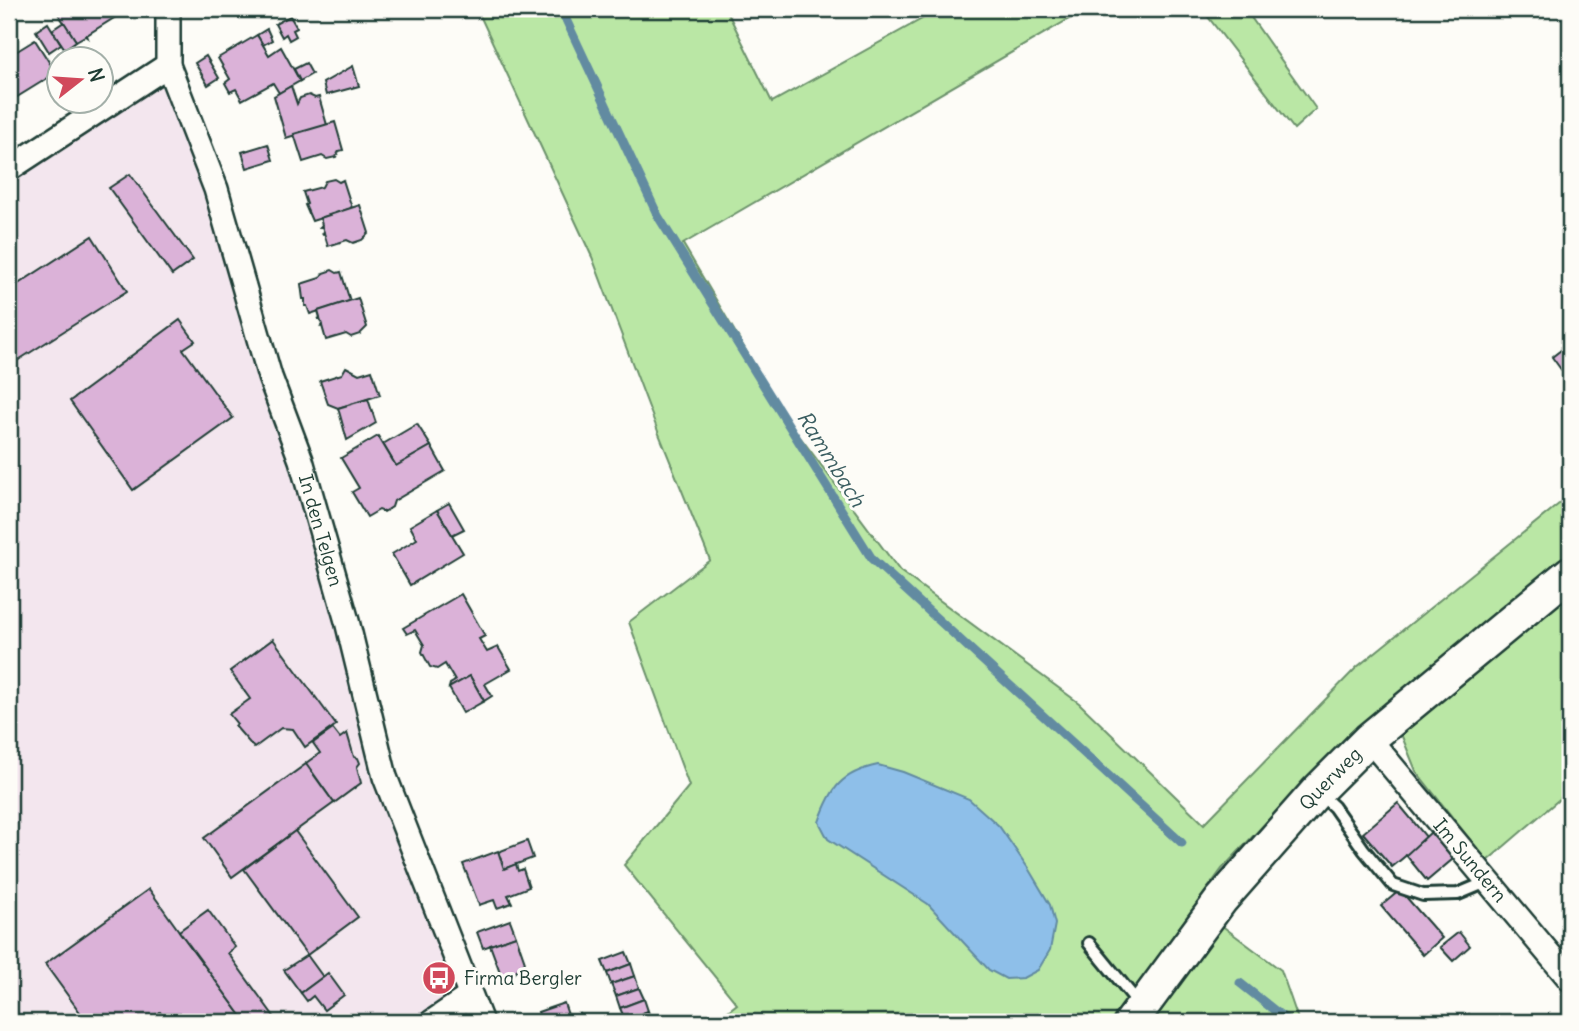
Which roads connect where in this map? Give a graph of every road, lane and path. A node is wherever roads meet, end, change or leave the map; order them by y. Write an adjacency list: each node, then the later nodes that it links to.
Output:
1 (168, 9): 2 (street, In den Telgen)
2 (168, 65): 3 (street); 10 (street, In den Telgen)
3 (9, 169)
4 (1570, 573): 5 (street, Querweg)
5 (1369, 739): 6 (street, Querweg); 7 (street, Im Sundern)
6 (1317, 791): 7 (lane); 11 (street, Querweg)
7 (1489, 881): 9 (street, Im Sundern)
8 (1089, 943): 11 (lane)
9 (1570, 979)
10 (470, 996): 12 (street); 13 (street, In den Telgen)
11 (1136, 1014)
12 (432, 1022)
13 (481, 1022)

